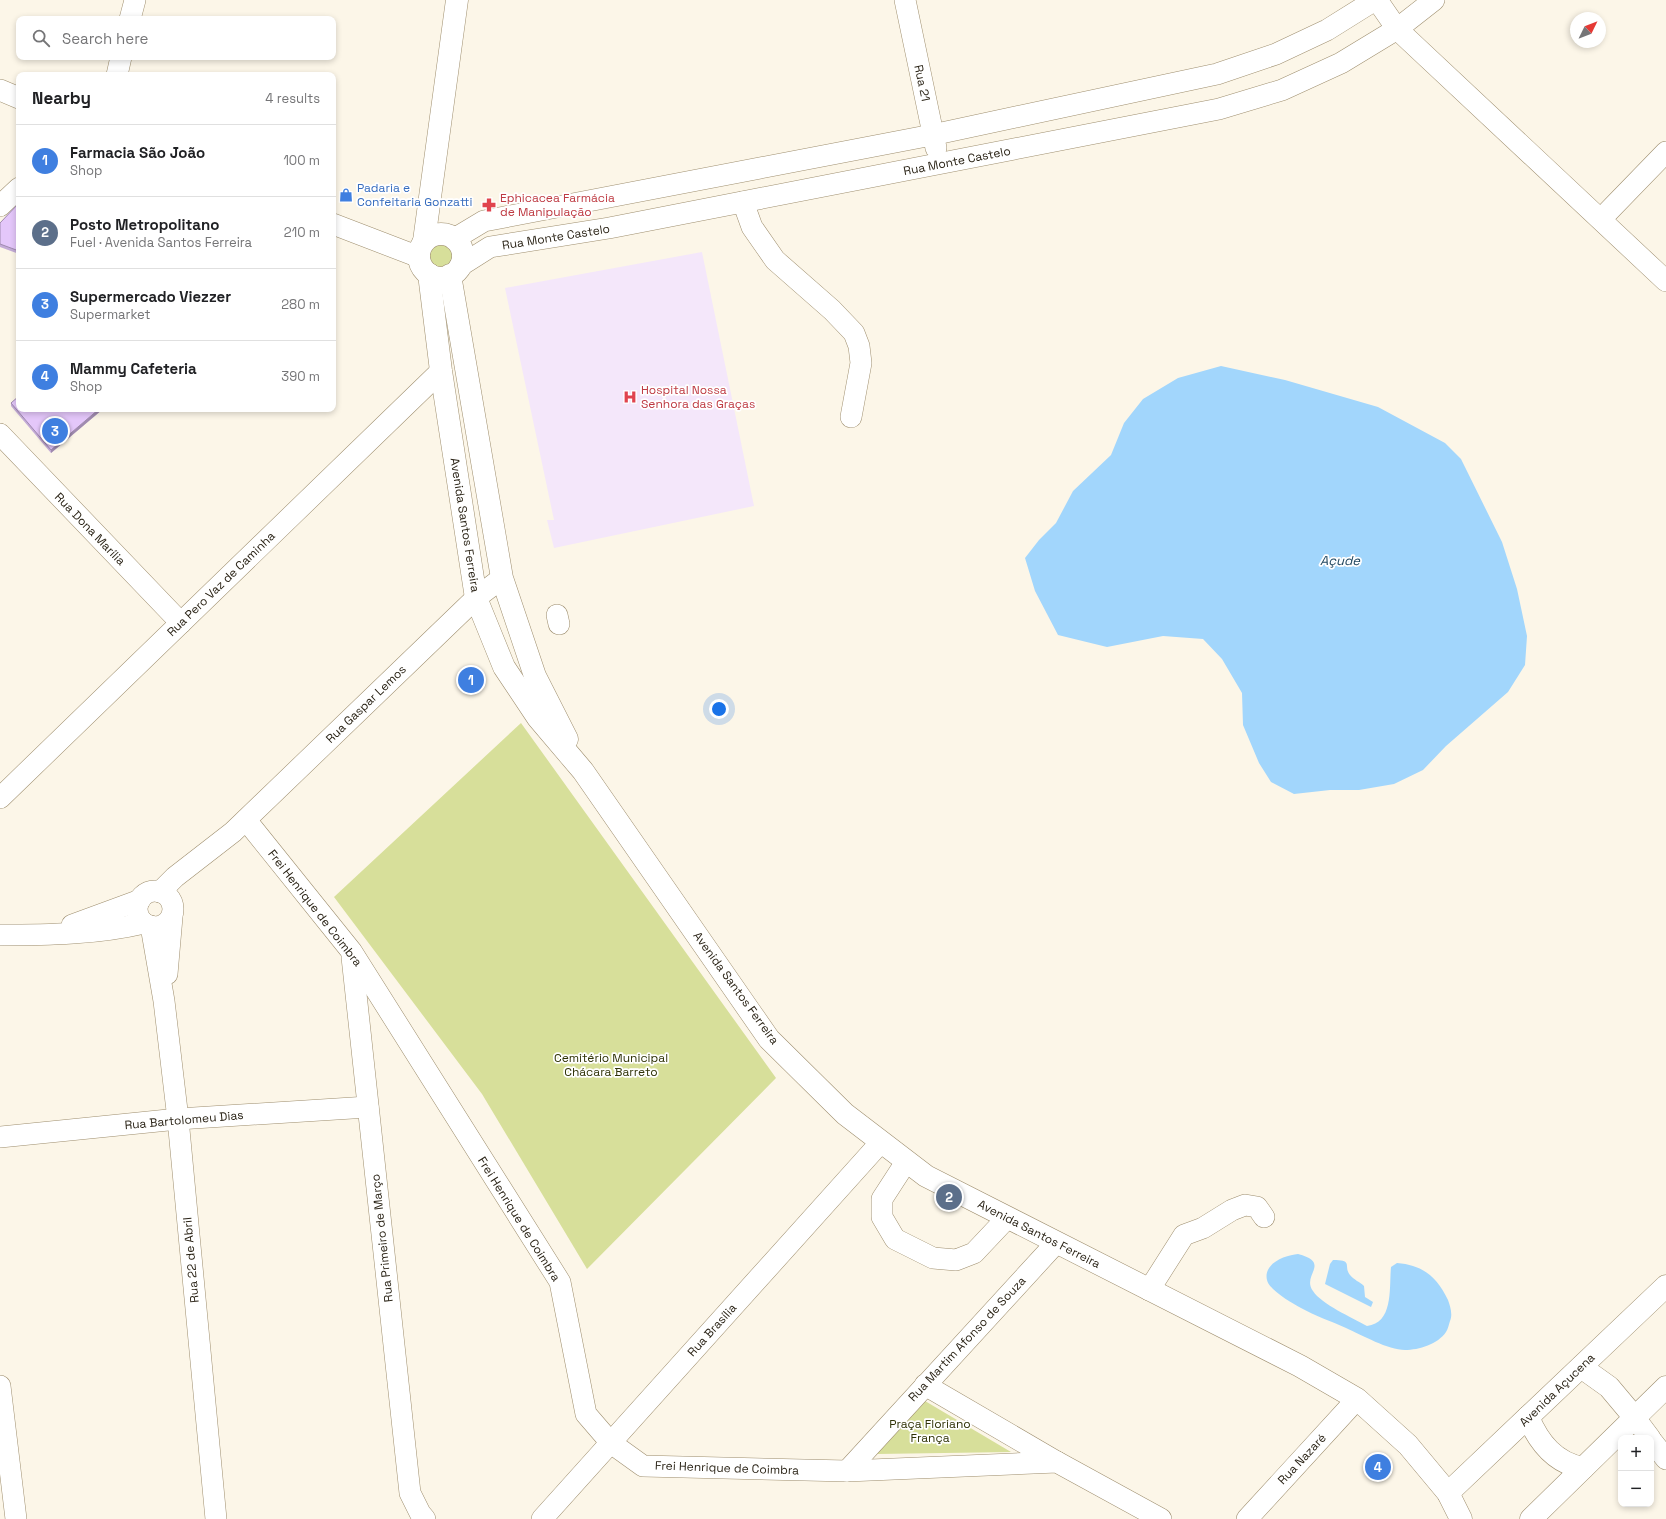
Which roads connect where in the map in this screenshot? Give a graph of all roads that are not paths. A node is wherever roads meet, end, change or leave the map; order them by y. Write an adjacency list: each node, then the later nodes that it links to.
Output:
1 (135, 0): 6 (street)
2 (457, 0): 20 (main road, Avenida Santos Ferreira)
3 (905, 0): 12 (street, Rua 21)
4 (1376, 0): 7 (street); 12 (street)
5 (1434, 0): 7 (street, Rua Monte Castelo)
6 (131, 16)
7 (1397, 29): 14 (street, Rua Monte Castelo); 18 (street)
8 (120, 60): 9 (street)
9 (118, 72)
10 (0, 90): 11 (street)
11 (16, 97)
12 (932, 135): 14 (street, Rua 21); 20 (street)
13 (1666, 152): 18 (street)
14 (940, 165): 16 (street, Rua Monte Castelo)
15 (16, 191): 17 (street)
16 (743, 202): 21 (street, Rua Monte Castelo); 24 (street)
17 (0, 206)
18 (1601, 219): 22 (street)
19 (336, 225): 20 (street)
20 (434, 249): 21 (main road); 21 (main road, Avenida Santos Ferreira); 23 (main road, Avenida Santos Ferreira)
21 (455, 271): 26 (main road, Avenida Santos Ferreira)
22 (1666, 281)
23 (441, 371): 27 (main road, Avenida Santos Ferreira); 28 (street, Rua Pero Vaz de Caminha)
24 (851, 417)
25 (0, 434): 28 (street, Rua Dona Marília)
26 (502, 578): 27 (street, Rua Gaspar Lemos); 29 (main road, Avenida Santos Ferreira)
27 (476, 598): 29 (main road, Avenida Santos Ferreira); 31 (street, Rua Gaspar Lemos)
28 (181, 623): 30 (street, Rua Pero Vaz de Caminha)
29 (583, 770): 42 (main road, Avenida Santos Ferreira)
30 (0, 798)
31 (240, 826): 33 (street, Rua Gaspar Lemos); 37 (street, Frei Henrique de Coimbra)
32 (140, 900): 33 (street); 34 (street); 35 (street)
33 (168, 903): 34 (street); 38 (street, Rua 22 de Abril)
34 (147, 925): 35 (street); 38 (street, Rua 22 de Abril)
35 (47, 934): 36 (street)
36 (0, 935)
37 (352, 952): 39 (street, Rua Primeiro de Março); 57 (street, Frei Henrique de Coimbra)
38 (164, 1001): 40 (street, Rua 22 de Abril)
39 (368, 1107): 40 (street, Rua Bartolomeu Dias); 66 (street, Rua Primeiro de Março)
40 (178, 1119): 41 (street, Rua Bartolomeu Dias); 65 (street, Rua 22 de Abril)
41 (0, 1137)
42 (881, 1142): 43 (main road, Avenida Santos Ferreira); 57 (street, Rua Brasília)
43 (906, 1162): 45 (main road, Avenida Santos Ferreira); 45 (street)
44 (1264, 1217): 48 (street)
45 (1007, 1218): 46 (main road, Avenida Santos Ferreira)
46 (1056, 1243): 48 (main road, Avenida Santos Ferreira); 50 (street, Rua Martim Afonso de Souza)
47 (1666, 1286): 49 (main road, Avenida Açucena)
48 (1150, 1290): 53 (main road, Avenida Santos Ferreira)
49 (1581, 1367): 54 (main road, Avenida Açucena); 55 (main road)
50 (925, 1385): 60 (street); 62 (street, Rua Martim Afonso de Souza)
51 (0, 1386): 64 (street)
52 (1666, 1387): 55 (main road)
53 (1357, 1399): 63 (main road, Avenida Santos Ferreira); 69 (street, Rua Nazaré)
54 (1528, 1417): 61 (main road); 63 (main road, Avenida Açucena)
55 (1634, 1418): 56 (street); 61 (main road)
56 (1647, 1435)
57 (611, 1442): 62 (street, Frei Henrique de Coimbra); 67 (street, Rua Brasília)
58 (1654, 1444): 59 (street)
59 (1666, 1459)
60 (1057, 1462): 62 (street, Frei Henrique de Coimbra); 68 (street)
61 (1583, 1468): 71 (main road)
62 (847, 1471)
63 (1448, 1493): 70 (main road, Avenida Santos Ferreira)
64 (16, 1519)
65 (216, 1519)
66 (426, 1519)
67 (542, 1519)
68 (1161, 1519)
69 (1247, 1519)
70 (1461, 1519)
71 (1531, 1519)

